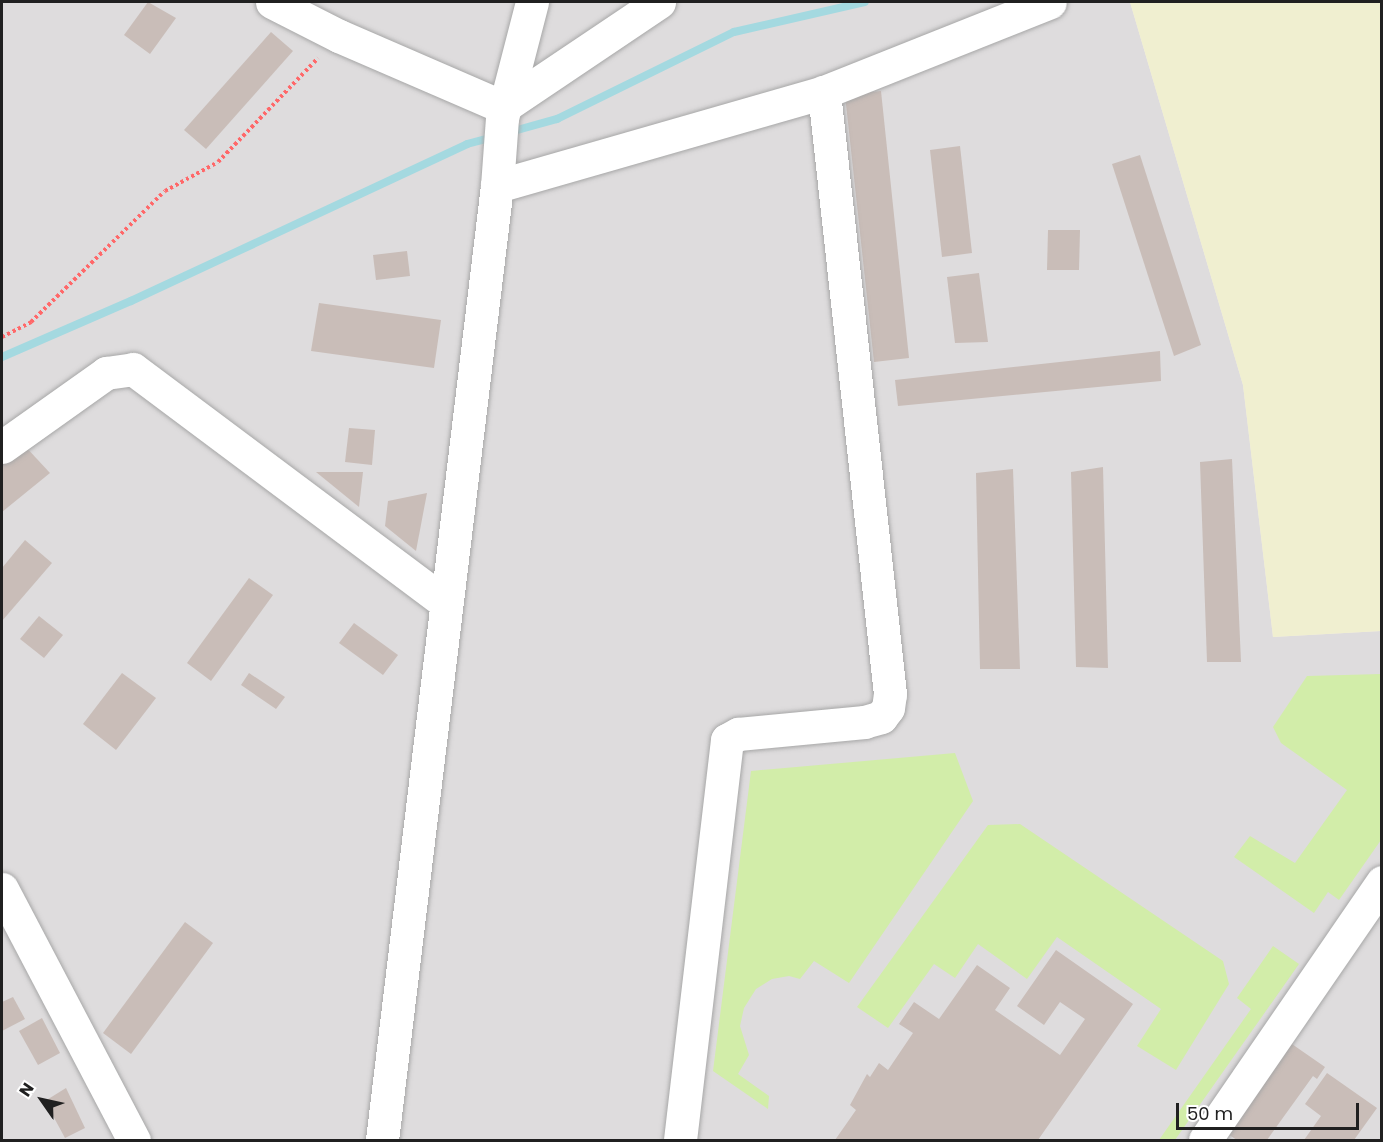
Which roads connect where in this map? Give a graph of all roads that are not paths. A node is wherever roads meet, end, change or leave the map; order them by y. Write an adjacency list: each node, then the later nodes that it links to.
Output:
1 (272, 2): 6 (street)
2 (659, 2): 6 (street)
3 (1050, 2): 5 (street)
4 (523, 10): 6 (street)
5 (824, 92): 7 (street); 15 (street)
6 (502, 113): 7 (street)
7 (498, 175): 9 (street)
8 (2, 447): 9 (street)
9 (445, 602): 14 (street)
10 (1382, 882): 12 (street)
11 (2, 889): 13 (street)
12 (1213, 1137)
13 (134, 1140)
14 (382, 1140)
15 (680, 1140)

